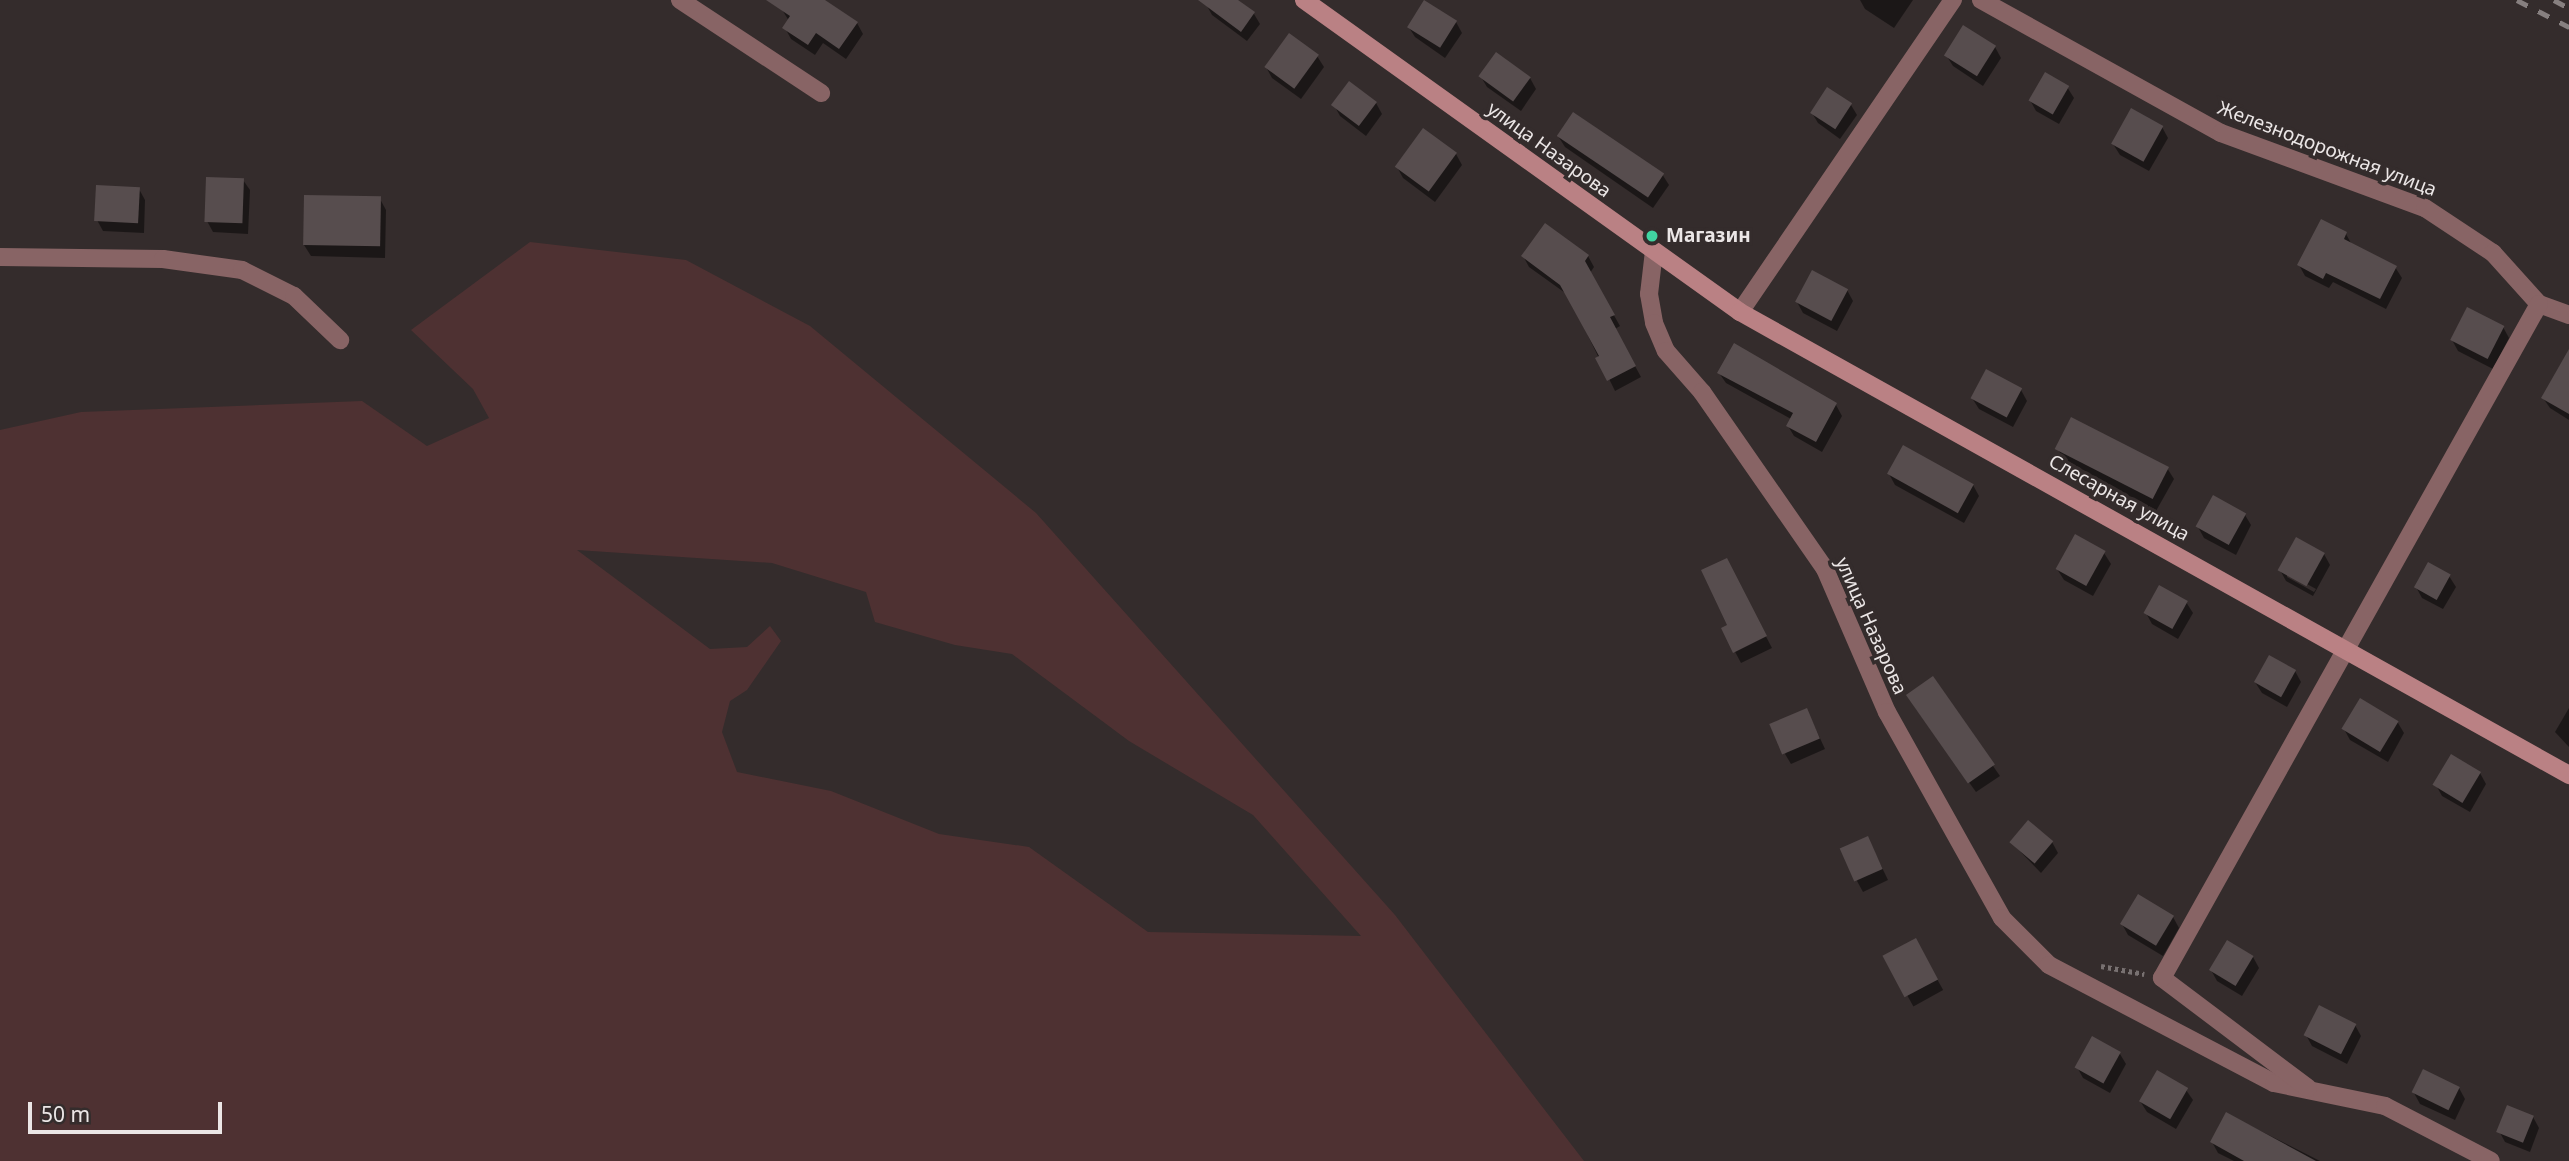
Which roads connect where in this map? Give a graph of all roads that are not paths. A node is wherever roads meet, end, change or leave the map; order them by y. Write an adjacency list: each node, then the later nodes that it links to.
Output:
1 (680, 0): 5 (street)
2 (1304, 0): 6 (street, улица Назарова)
3 (1953, 0): 9 (street)
4 (1981, 0): 8 (street, Железнодорожная улица)
5 (821, 93)
6 (1654, 251): 9 (street, Слесарная улица); 14 (street, улица Назарова)
7 (0, 257): 11 (street)
8 (2539, 304): 10 (street, Железнодорожная улица); 12 (street)
9 (1740, 312): 12 (street, Слесарная улица)
10 (2569, 315)
11 (340, 340)
12 (2348, 648): 13 (street, Слесарная улица); 14 (street)
13 (2569, 775)
14 (2309, 1089): 15 (street, улица Назарова)
15 (2491, 1161)

